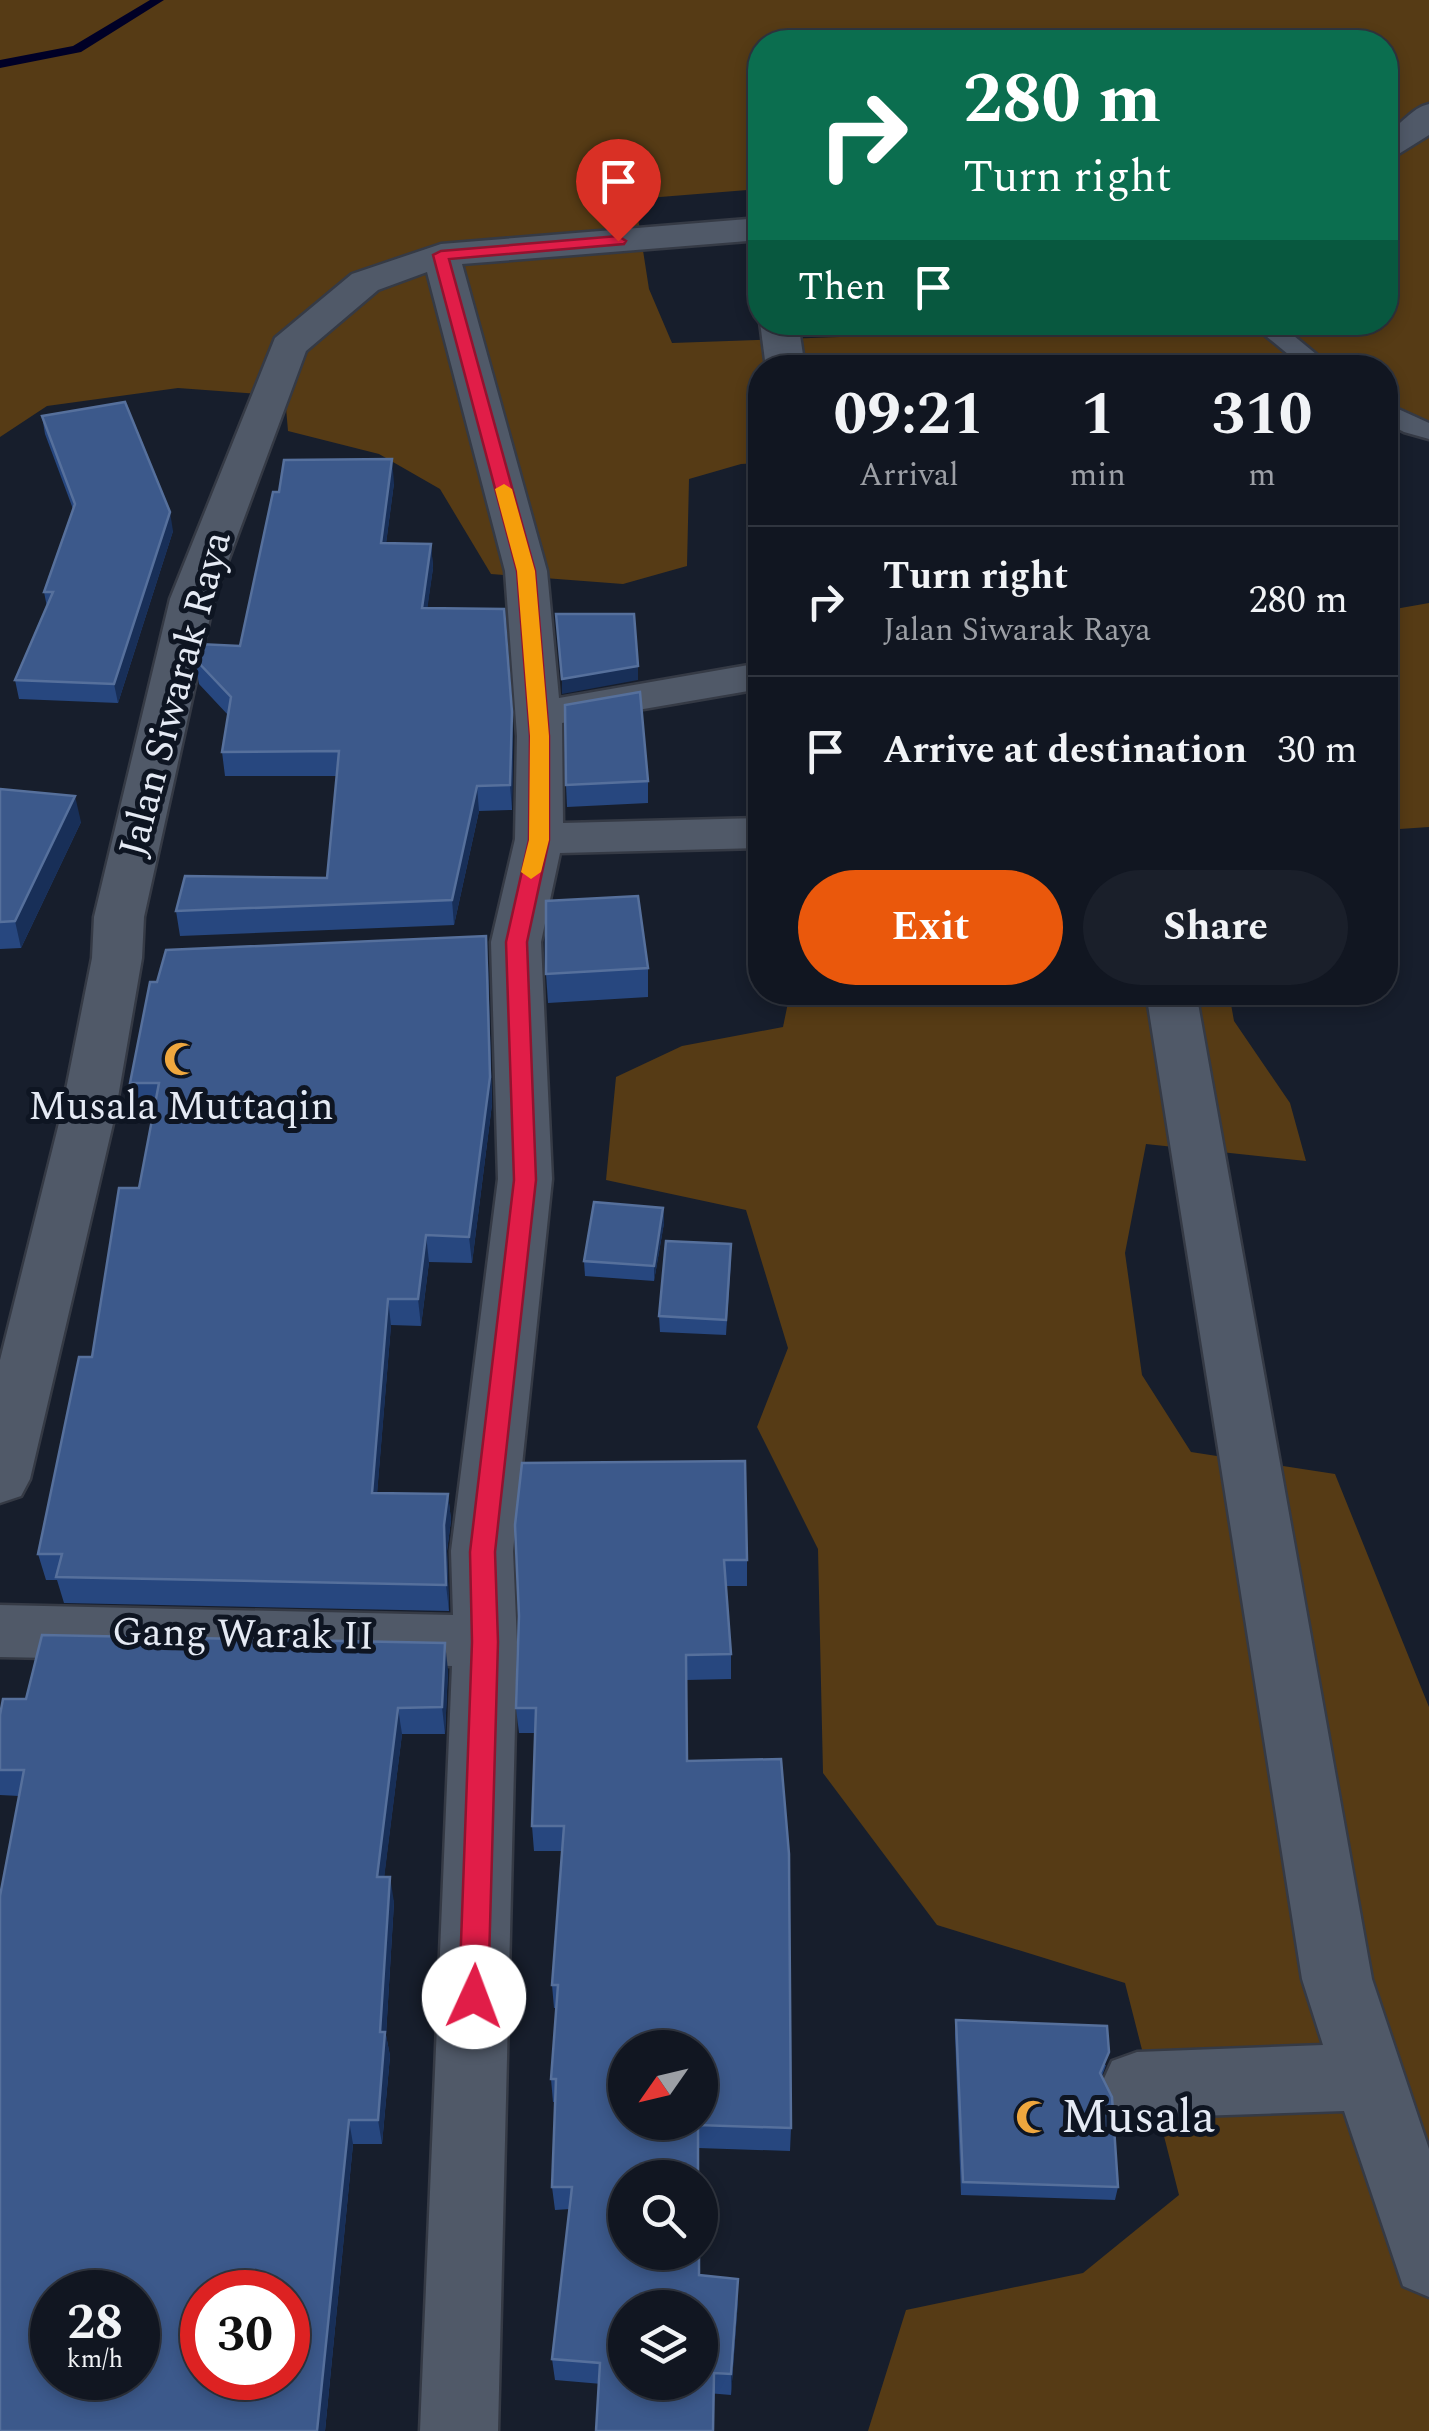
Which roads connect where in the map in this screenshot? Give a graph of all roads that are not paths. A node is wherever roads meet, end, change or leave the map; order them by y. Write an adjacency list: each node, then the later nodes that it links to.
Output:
1 (1429, 114): 2 (street)
2 (1398, 141)
3 (748, 230): 4 (street, Jalan Siwarak Raya)
4 (441, 255): 10 (street); 14 (street, Jalan Siwarak Raya)
5 (1278, 335): 6 (lane)
6 (1305, 355)
7 (1398, 418): 8 (lane)
8 (1429, 431)
9 (748, 678): 10 (street)
10 (538, 715): 12 (street)
11 (748, 833): 12 (street)
12 (539, 840): 16 (street)
13 (1173, 1005): 17 (street)
14 (0, 1479)
15 (0, 1631): 16 (street, Gang Warak II)
16 (485, 1642): 20 (street)
17 (1368, 2077): 18 (street); 19 (street)
18 (1137, 2085)
19 (1429, 2260)
20 (459, 2431)

